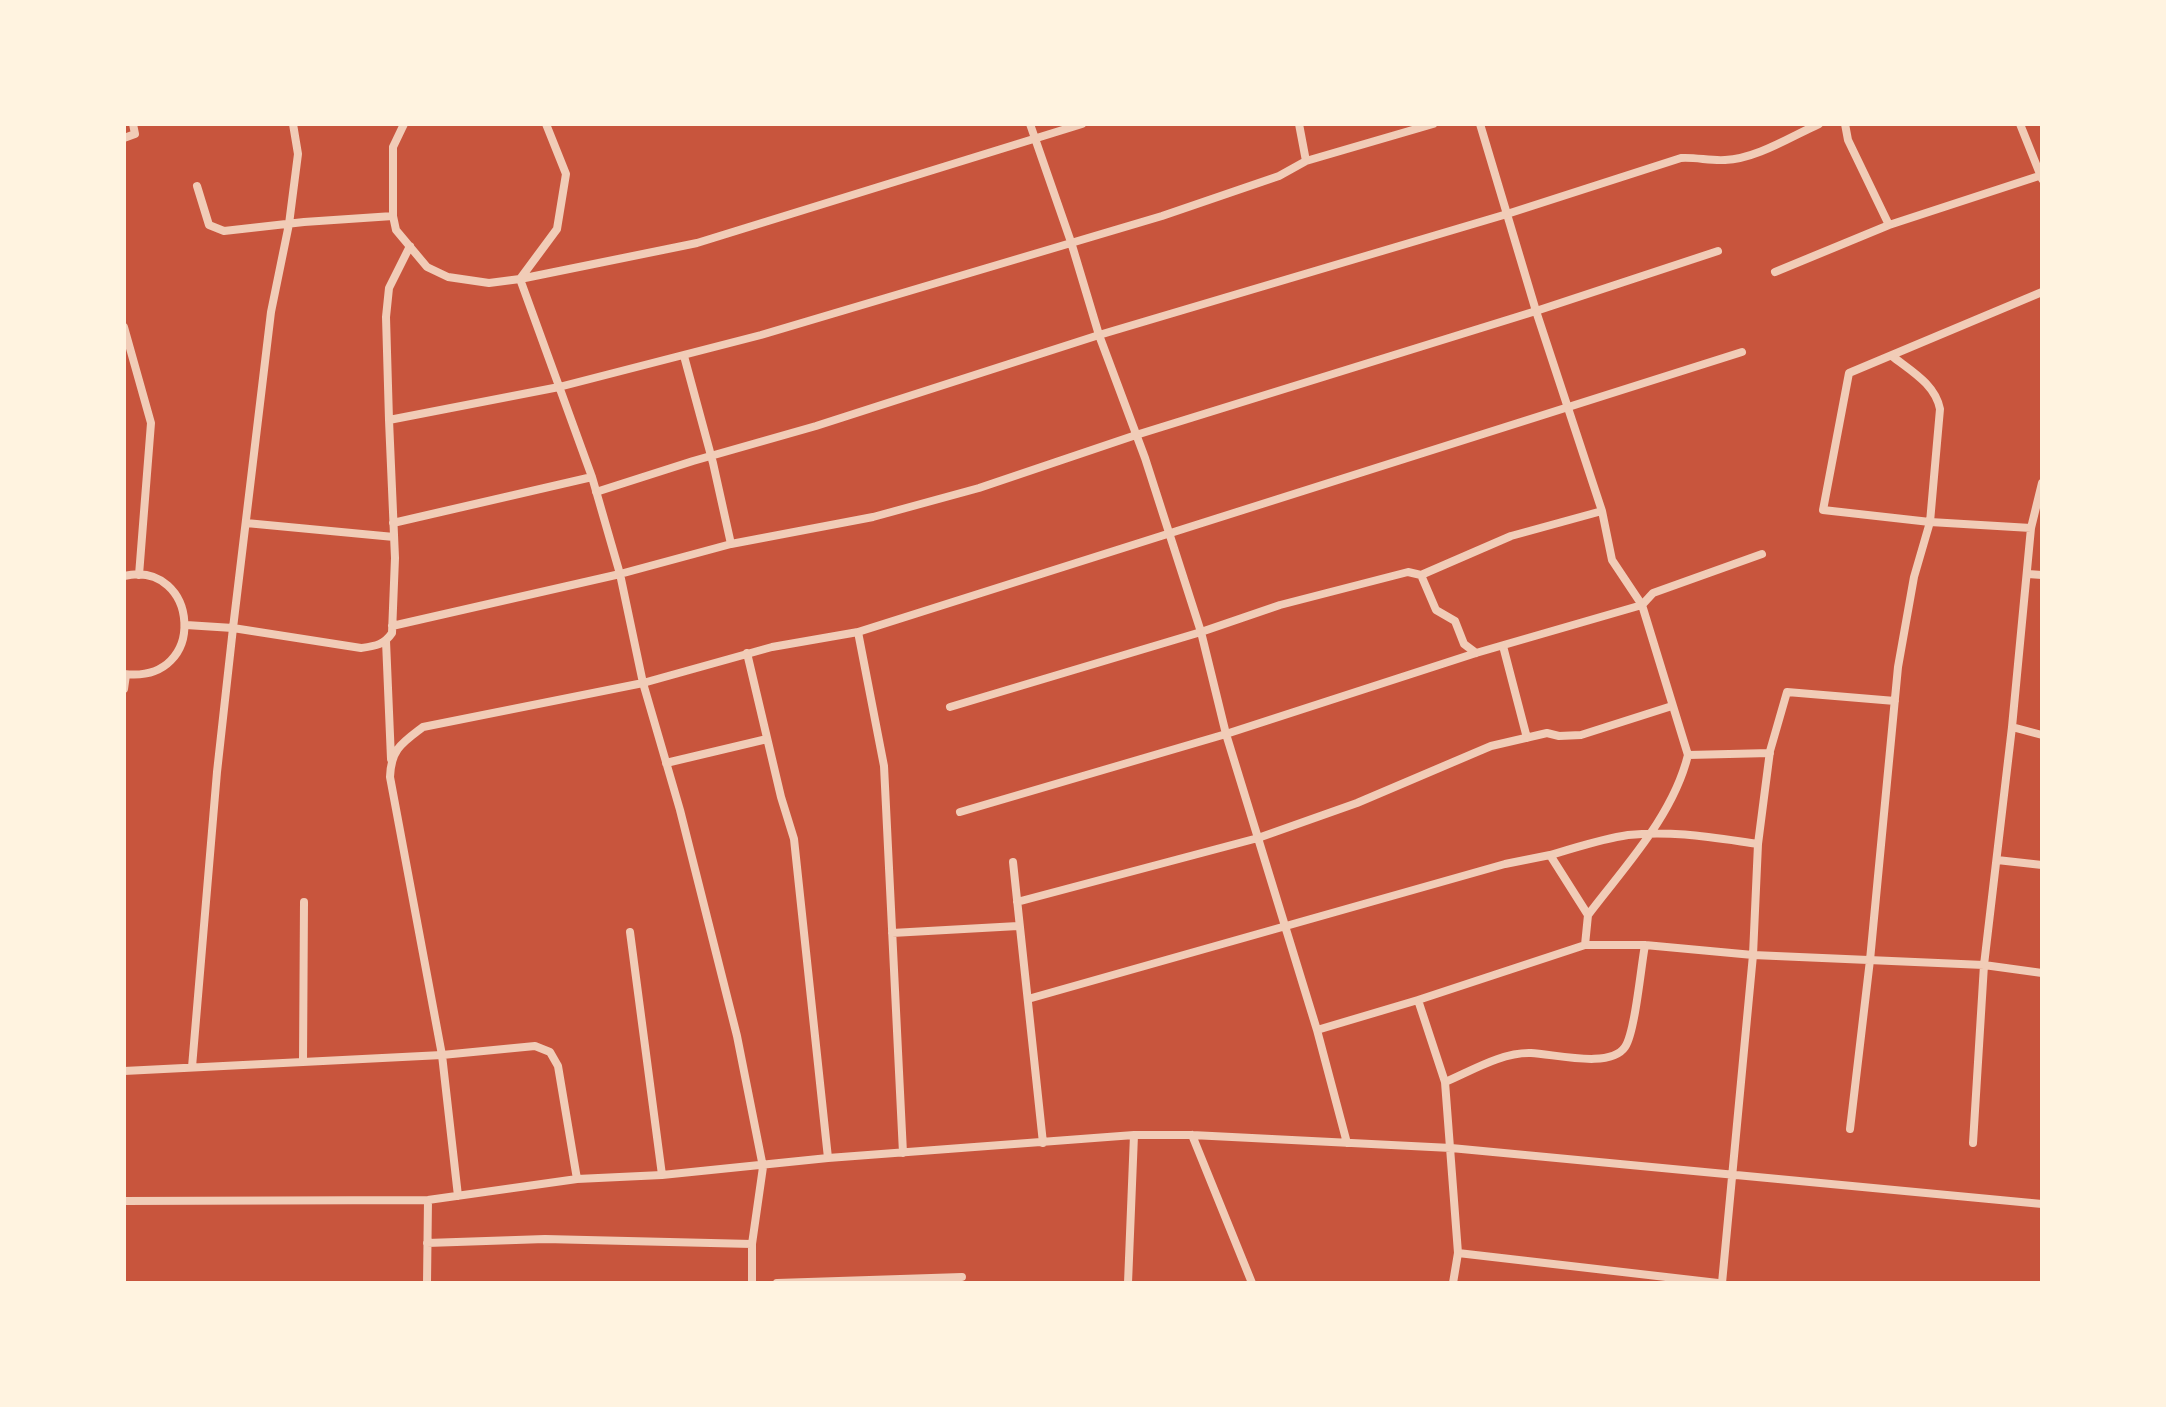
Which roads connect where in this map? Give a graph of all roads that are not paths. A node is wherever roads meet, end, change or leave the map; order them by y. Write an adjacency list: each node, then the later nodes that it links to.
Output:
1 (133, 124): 13 (street)
2 (293, 124): 20 (street)
3 (404, 124): 19 (street)
4 (546, 124): 26 (street)
5 (1030, 124): 14 (street)
6 (1082, 124): 14 (street)
7 (1299, 124): 15 (street)
8 (1433, 124): 15 (street)
9 (1480, 124): 18 (street)
10 (1819, 124): 18 (street)
11 (1845, 124): 21 (street)
12 (2020, 124): 16 (street)
13 (124, 138)
14 (1036, 140): 22 (street); 26 (street)
15 (1306, 161): 22 (street)
16 (2042, 177): 21 (street)
17 (197, 186): 20 (street)
18 (1507, 214): 28 (street); 30 (street)
19 (393, 216): 20 (street); 23 (street)
20 (289, 224): 44 (street)
21 (1889, 225): 25 (street)
22 (1071, 242): 30 (street); 32 (street)
23 (410, 246): 26 (street); 36 (street)
24 (1718, 251): 28 (street)
25 (1775, 272)
26 (520, 279): 34 (street)
27 (2042, 292): 33 (street)
28 (1536, 311): 35 (street); 37 (street)
29 (124, 327): 53 (street)
30 (1099, 335): 37 (street); 38 (street)
31 (1742, 352): 35 (street)
32 (684, 356): 34 (street); 38 (street)
33 (1892, 356): 43 (street); 43 (street)
34 (559, 387): 36 (street); 39 (street)
35 (1568, 409): 42 (street); 47 (street)
36 (389, 420): 45 (street)
37 (1136, 435): 47 (street); 49 (street)
38 (711, 456): 41 (street); 49 (street)
39 (592, 477): 41 (street); 45 (street)
40 (2042, 483): 46 (street)
41 (596, 492): 51 (street)
42 (1602, 511): 54 (street); 57 (street)
43 (1930, 522): 46 (street); 70 (street)
44 (246, 523): 48 (street); 60 (street)
45 (393, 523): 48 (street)
46 (2031, 528): 52 (street)
47 (1170, 534): 61 (street); 62 (street)
48 (394, 537): 59 (street)
49 (731, 544): 51 (street)
50 (1762, 554): 57 (street)
51 (620, 574): 59 (street); 68 (street)
52 (2028, 574): 55 (street); 73 (street)
53 (139, 575): 56 (street); 58 (street)
54 (1421, 575): 62 (street); 66 (street)
55 (2042, 575)
56 (124, 576)
57 (1642, 605): 64 (street); 71 (street)
58 (186, 625): 60 (street); 67 (street)
59 (392, 626): 63 (street)
60 (233, 628): 63 (street); 108 (street)
61 (858, 632): 65 (street); 96 (street)
62 (1201, 632): 72 (street); 74 (street)
63 (386, 641): 80 (street)
64 (1503, 646): 66 (street); 76 (street)
65 (747, 653): 68 (street); 77 (street)
66 (1476, 653): 74 (street)
67 (125, 674): 69 (street)
68 (643, 683): 80 (street); 81 (street)
69 (124, 689)
70 (1895, 701): 78 (street); 100 (street)
71 (1672, 706): 76 (street); 79 (street)
72 (950, 707)
73 (2012, 727): 75 (street); 87 (street)
74 (1226, 734): 82 (street); 84 (street)
75 (2042, 735)
76 (1527, 738): 84 (street)
77 (767, 739): 81 (street); 119 (street)
78 (1770, 753): 79 (street); 85 (street)
79 (1688, 755): 83 (street)
80 (391, 759): 106 (street)
81 (666, 763): 120 (street)
82 (960, 812)
83 (1650, 834): 85 (street); 86 (street); 92 (street)
84 (1258, 838): 91 (street); 94 (street)
85 (1758, 844): 99 (street)
86 (1550, 855): 92 (street); 94 (street)
87 (1997, 860): 89 (street); 101 (street)
88 (1013, 862): 91 (street)
89 (2042, 865)
90 (304, 902): 107 (street)
91 (1017, 902): 93 (street)
92 (1588, 915): 97 (street)
93 (1018, 926): 96 (street); 103 (street)
94 (1286, 927): 103 (street); 105 (street)
95 (630, 932): 122 (street)
96 (892, 933): 118 (street)
97 (1585, 945): 98 (street); 104 (street)
98 (1645, 945): 99 (street); 110 (street)
99 (1753, 955): 100 (street); 121 (street)
100 (1870, 960): 101 (street); 111 (street)
101 (1984, 965): 102 (street); 116 (street)
102 (2042, 973)
103 (1028, 999): 114 (street)
104 (1418, 1000): 105 (street); 110 (street)
105 (1317, 1030): 115 (street)
106 (442, 1055): 107 (street); 123 (street); 124 (street)
107 (303, 1062): 108 (street)
108 (192, 1067): 109 (street)
109 (124, 1071)
110 (1445, 1082): 117 (street)
111 (1850, 1129)
112 (1134, 1135): 113 (street); 114 (street); 135 (street)
113 (1192, 1135): 115 (street); 136 (street)
114 (1043, 1143): 118 (street)
115 (1347, 1143): 117 (street)
116 (1973, 1143)
117 (1451, 1148): 121 (street); 130 (street)
118 (903, 1153): 119 (street)
119 (828, 1158): 120 (street)
120 (763, 1167): 122 (street); 129 (street)
121 (1731, 1173): 127 (street); 138 (street)
122 (662, 1175): 123 (street)
123 (577, 1179): 124 (street)
124 (458, 1196): 125 (street)
125 (428, 1200): 126 (street); 128 (street)
126 (124, 1201)
127 (2042, 1204)
128 (427, 1243): 129 (street); 132 (street)
129 (752, 1244): 133 (street)
130 (1458, 1253): 137 (street); 138 (street)
131 (962, 1277): 134 (street)
132 (427, 1283)
133 (752, 1283)
134 (777, 1283)
135 (1128, 1283)
136 (1252, 1283)
137 (1453, 1283)
138 (1720, 1283)

